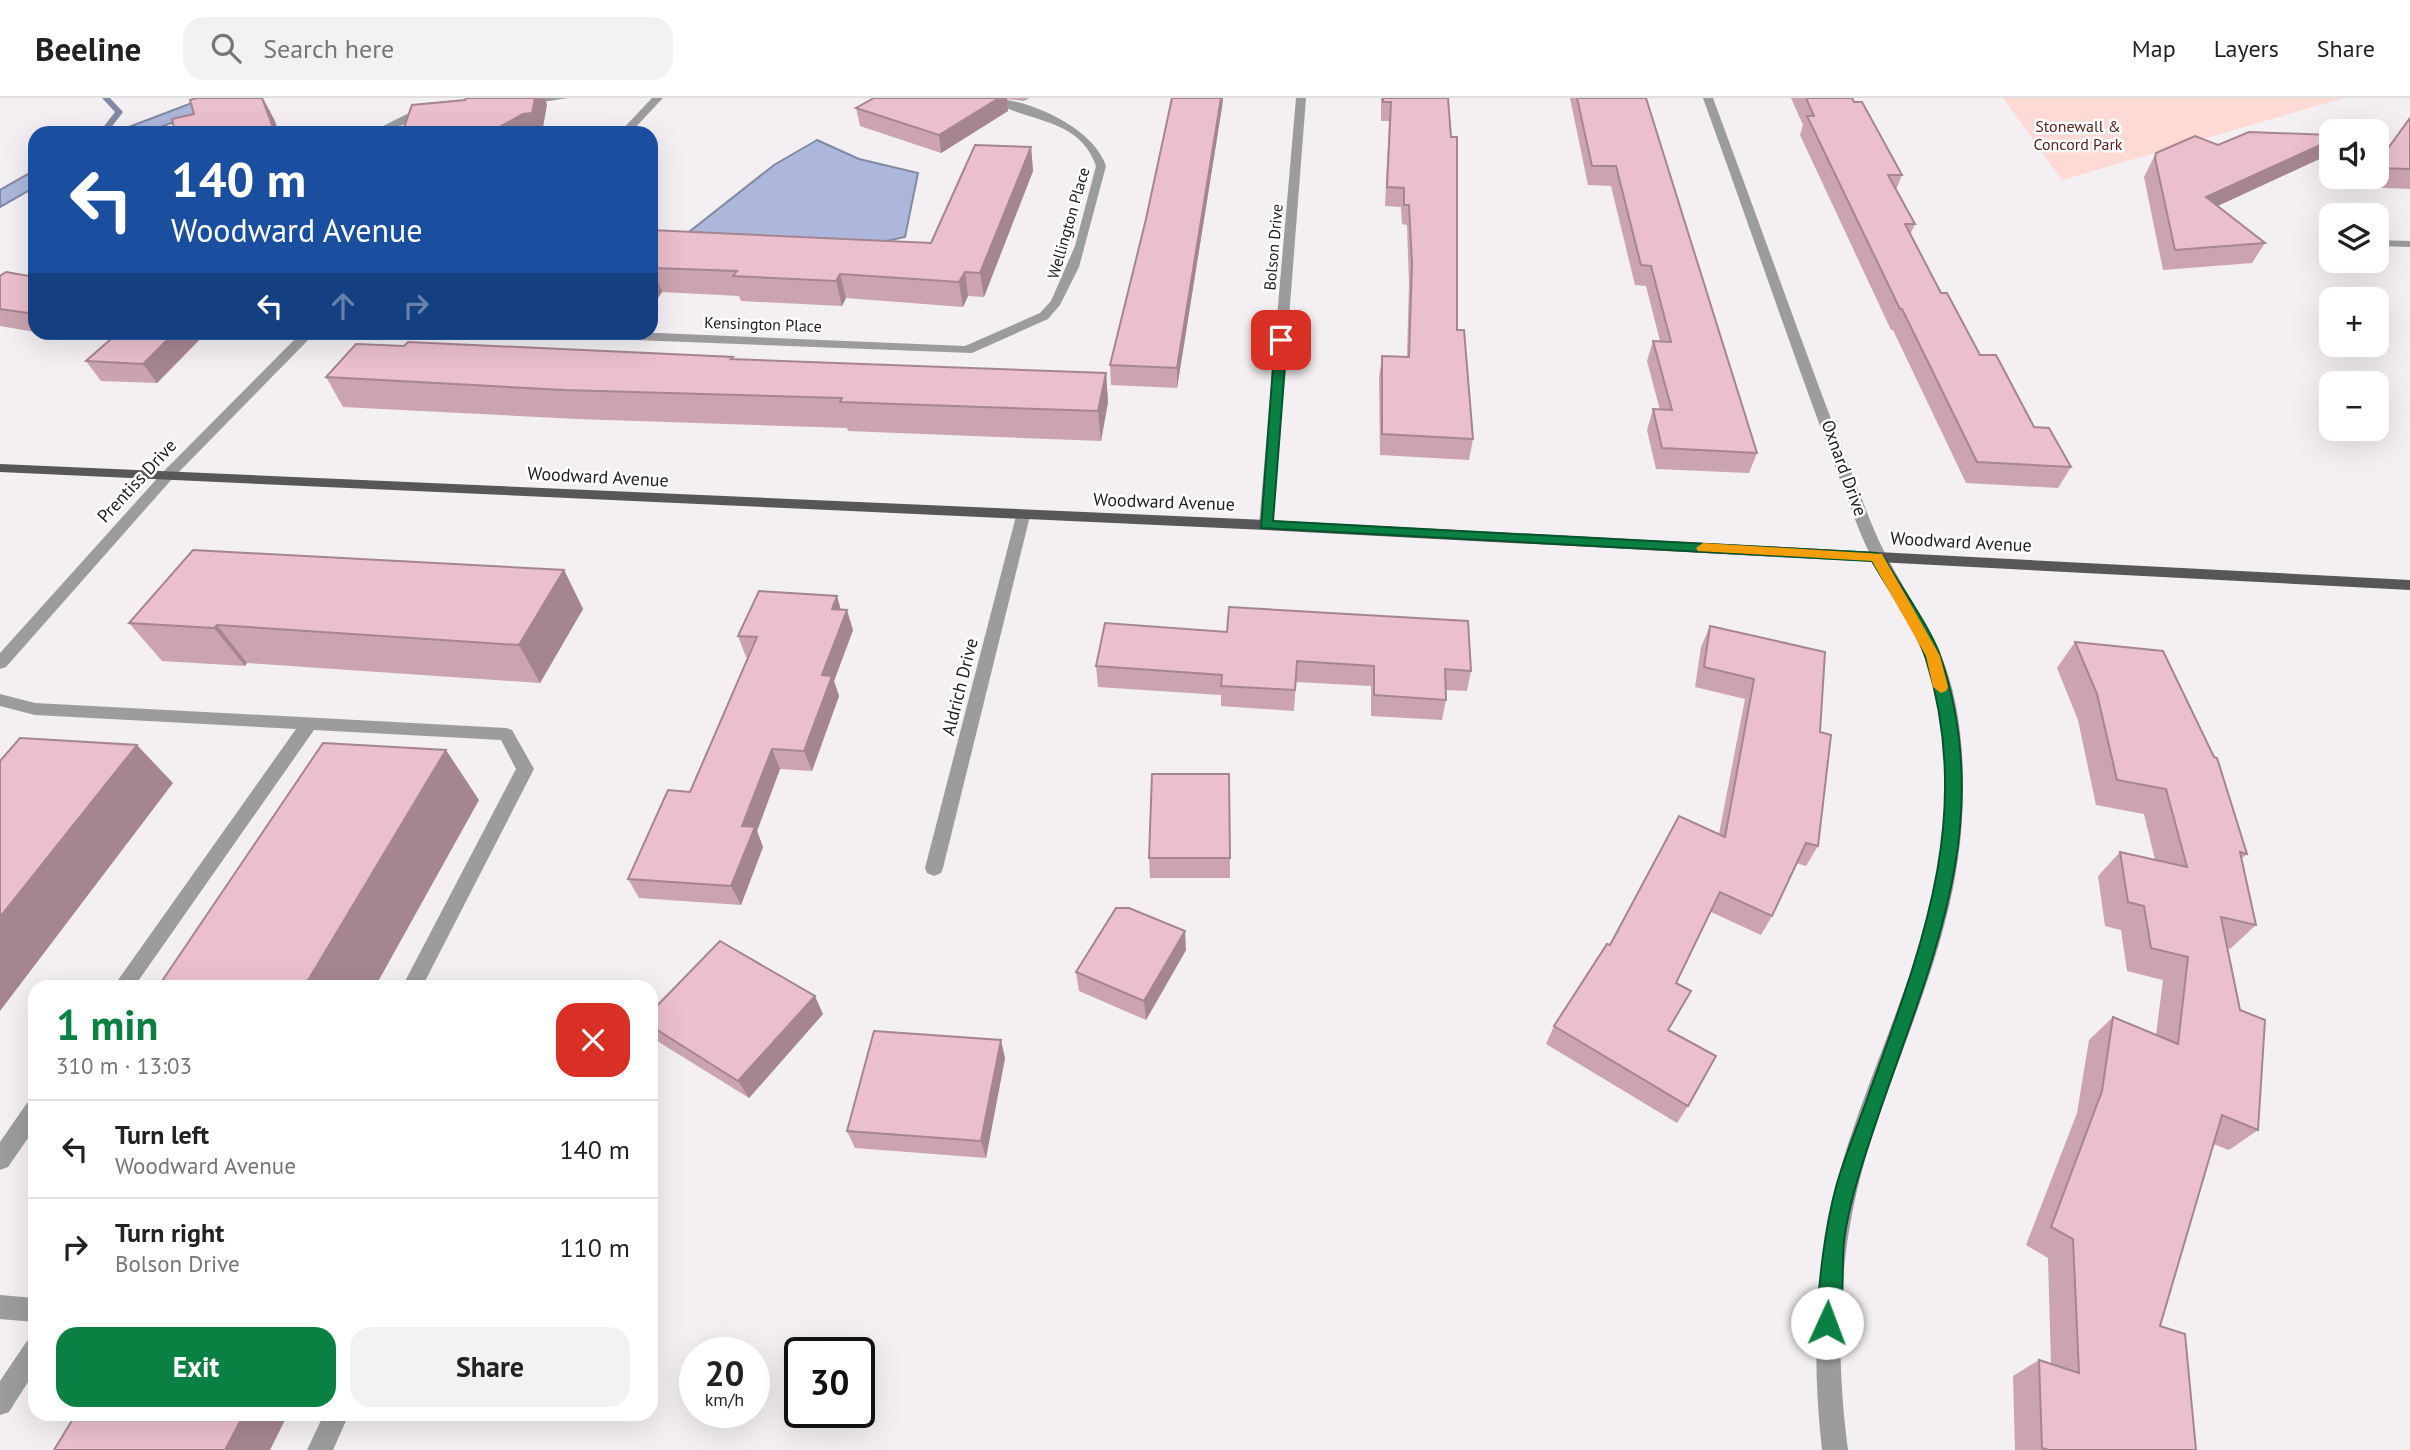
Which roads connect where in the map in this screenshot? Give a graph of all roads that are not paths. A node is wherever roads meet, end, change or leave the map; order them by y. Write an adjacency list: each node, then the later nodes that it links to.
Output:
1 (564, 98): 6 (street)
2 (658, 98): 9 (street)
3 (993, 98): 13 (street, Wellington Place)
4 (1301, 98): 18 (street, Bolson Drive)
5 (1708, 98): 19 (street, Oxnard Drive)
6 (509, 104)
7 (441, 110): 8 (street)
8 (389, 126)
9 (631, 126)
10 (2389, 243): 11 (street)
11 (2410, 244)
12 (658, 337): 13 (street, Kensington Place)
13 (991, 339)
14 (302, 340): 16 (street, Prentiss Drive)
15 (0, 468): 16 (main road, Woodward Avenue)
16 (167, 476): 17 (main road, Woodward Avenue); 21 (street, Prentiss Drive)
17 (1023, 516): 18 (main road, Woodward Avenue); 24 (street, Aldrich Drive)
18 (1266, 525): 19 (main road, Woodward Avenue)
19 (1877, 557): 20 (main road, Woodward Avenue); 35 (street, Oxnard Drive)
20 (2410, 585)
21 (0, 663)
22 (0, 700): 23 (street)
23 (310, 723): 25 (street); 26 (street)
24 (934, 868)
25 (127, 980)
26 (416, 980)
27 (28, 1120): 28 (street)
28 (0, 1160)
29 (0, 1307): 30 (street)
30 (28, 1309)
31 (28, 1360): 32 (street)
32 (0, 1403)
33 (334, 1421): 34 (street)
34 (320, 1450)
35 (1835, 1450)

